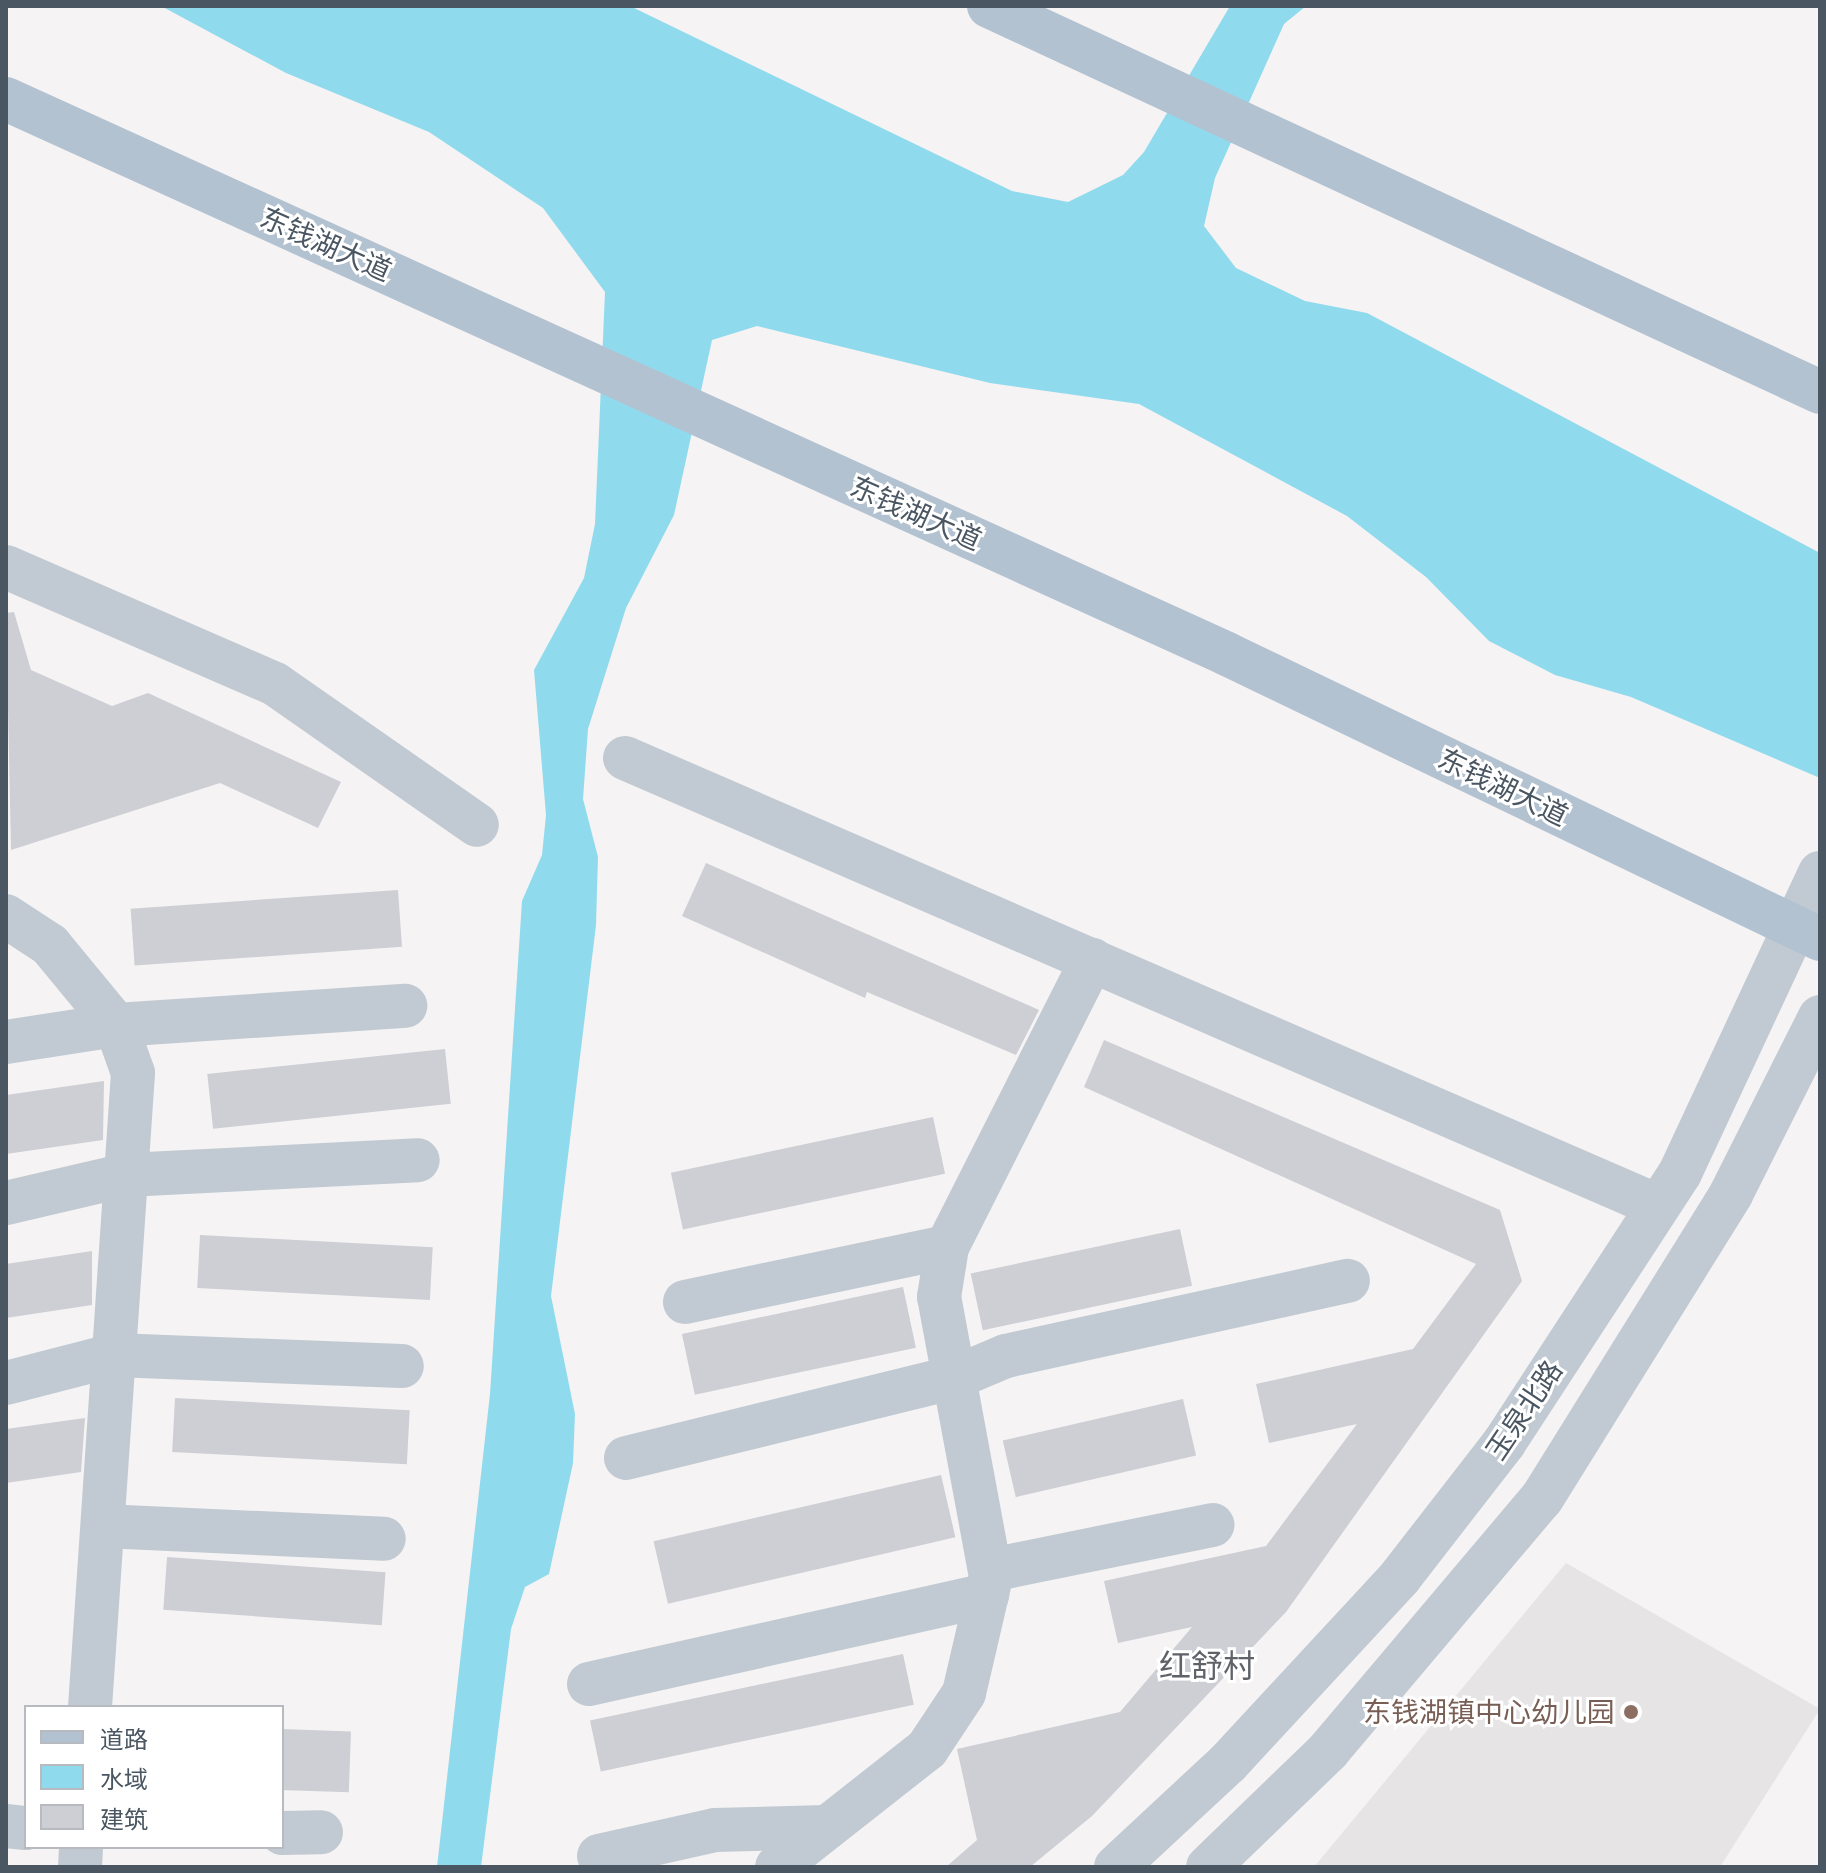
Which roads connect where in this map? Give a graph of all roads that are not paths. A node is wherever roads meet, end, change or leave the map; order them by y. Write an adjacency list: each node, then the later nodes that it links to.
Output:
1 (989, 6): 3 (main road)
2 (6, 99): 9 (main road, 东钱湖大道)
3 (1820, 392)
4 (6, 567): 6 (street)
5 (625, 758): 10 (street)
6 (477, 825)
7 (1820, 873): 9 (street, 玉泉北路)
8 (6, 916): 13 (street)
9 (1808, 934): 18 (street, 玉泉北路)
10 (1092, 960): 18 (street); 19 (street)
11 (405, 1006): 13 (street)
12 (1820, 1017): 37 (street)
13 (116, 1025): 14 (street); 16 (street)
14 (6, 1042)
15 (418, 1160): 16 (street)
16 (126, 1175): 17 (street); 22 (street)
17 (6, 1203)
18 (1658, 1206): 35 (street, 玉泉北路)
19 (947, 1247): 21 (street); 24 (street)
20 (1348, 1281): 24 (street)
21 (685, 1302)
22 (114, 1355): 23 (street); 25 (street); 28 (street)
23 (402, 1366)
24 (956, 1377): 26 (street); 30 (street)
25 (6, 1383)
26 (626, 1458)
27 (1212, 1525): 30 (street)
28 (103, 1526): 29 (street); 32 (street)
29 (384, 1539)
30 (989, 1583): 31 (street); 33 (street)
31 (589, 1684)
32 (90, 1705)
33 (827, 1827): 34 (street); 36 (street)
34 (599, 1856)
35 (1130, 1863)
36 (777, 1867)
37 (1208, 1867)

